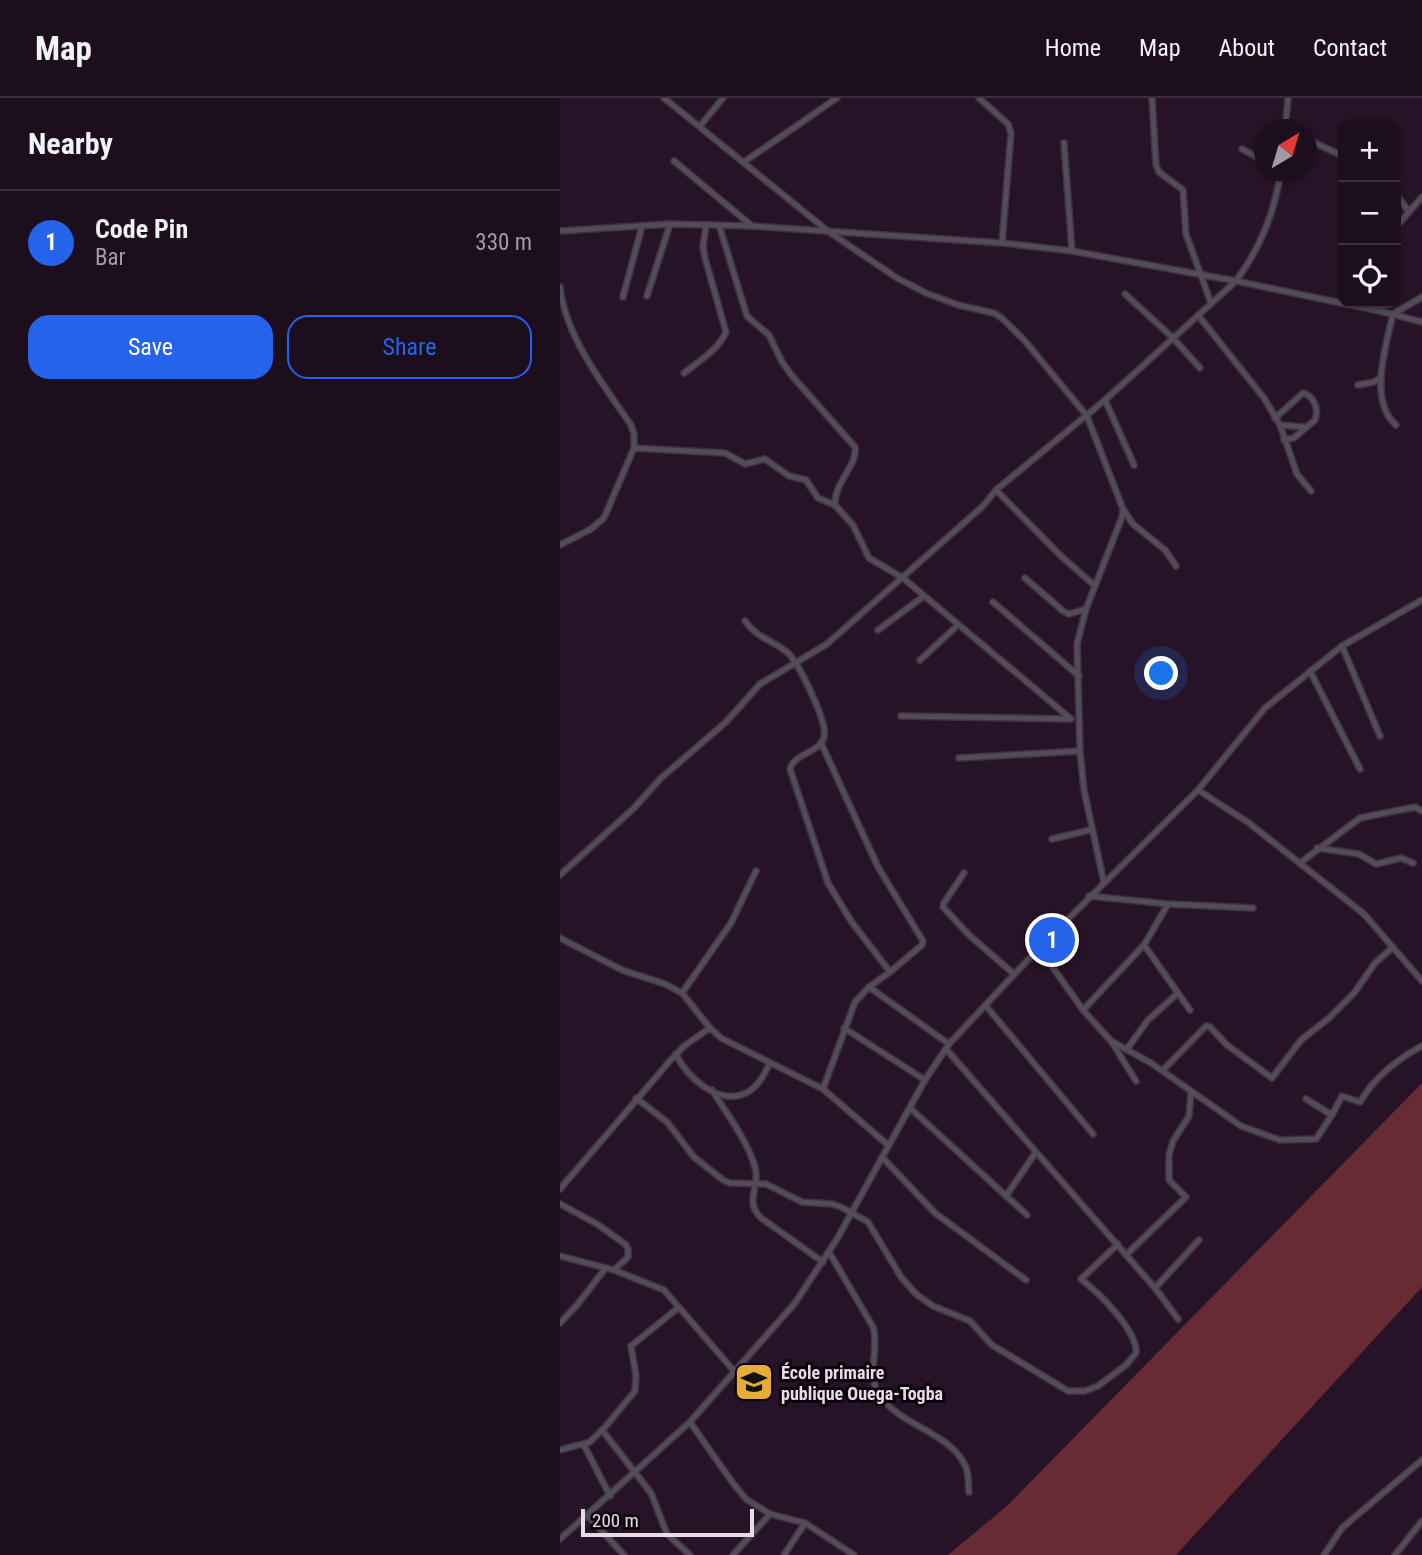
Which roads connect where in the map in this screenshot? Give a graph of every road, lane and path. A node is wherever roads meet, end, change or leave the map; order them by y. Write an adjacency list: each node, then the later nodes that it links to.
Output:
1 (664, 98): 8 (street)
2 (723, 98): 8 (street)
3 (837, 98): 15 (street)
4 (979, 98): 28 (street)
5 (1152, 98): 30 (street)
6 (1288, 98): 7 (street)
7 (1286, 119)
8 (700, 126): 15 (street)
9 (1064, 143): 29 (street)
10 (1317, 144): 12 (street)
11 (1242, 149): 13 (street)
12 (1338, 154)
13 (1254, 155)
14 (674, 161): 25 (street)
15 (744, 162): 27 (street)
16 (1279, 182): 31 (street)
17 (1422, 197): 19 (street)
18 (1401, 201): 19 (street)
19 (1409, 212): 20 (street)
20 (1401, 221)
21 (670, 224): 22 (street); 24 (street); 34 (street)
22 (706, 225): 23 (street); 45 (street)
23 (719, 225): 25 (street); 59 (street)
24 (642, 226): 26 (street); 35 (street)
25 (752, 226): 27 (street)
26 (560, 231)
27 (829, 232): 28 (street); 49 (street)
28 (1002, 243): 29 (street)
29 (1072, 251): 30 (street)
30 (1199, 274): 31 (street); 37 (street)
31 (1236, 281): 37 (street); 39 (street)
32 (560, 287): 55 (street)
33 (1125, 294): 43 (street)
34 (648, 296)
35 (623, 297)
36 (1422, 297): 40 (street)
37 (1210, 303): 41 (street)
38 (1385, 308): 39 (street)
39 (1384, 312): 40 (street)
40 (1393, 314): 42 (street); 46 (street)
41 (1198, 315): 43 (street); 50 (street)
42 (1422, 322)
43 (1173, 338): 44 (street); 48 (street)
44 (1200, 368)
45 (684, 373)
46 (1380, 378): 47 (street); 52 (street)
47 (1358, 385)
48 (1105, 400): 49 (street); 56 (street)
49 (1087, 416): 57 (street); 60 (street)
50 (1275, 418): 51 (street); 53 (street)
51 (1280, 425): 53 (street); 54 (street)
52 (1396, 425)
53 (1304, 427): 54 (street)
54 (1284, 440): 58 (street)
55 (634, 448): 59 (street); 61 (street)
56 (1134, 465)
57 (996, 490): 63 (street); 65 (street)
58 (1311, 491)
59 (835, 505): 63 (street)
60 (1123, 509): 62 (street); 65 (street)
61 (560, 545)
62 (1176, 566)
63 (902, 578): 66 (street); 75 (street)
64 (1025, 578): 69 (street)
65 (1095, 586): 69 (street)
66 (924, 596): 71 (street); 72 (street)
67 (1422, 600): 73 (street)
68 (993, 602): 77 (street)
69 (1086, 608): 77 (street)
70 (745, 621): 75 (street)
71 (958, 625): 74 (street); 80 (street)
72 (878, 630)
73 (1342, 646): 76 (street); 81 (street)
74 (920, 660)
75 (797, 663): 82 (street); 95 (street)
76 (1310, 671): 85 (street); 86 (street)
77 (1079, 676): 79 (street)
78 (901, 716): 80 (street)
79 (1079, 718): 80 (street); 83 (street)
80 (1071, 719)
81 (1380, 736)
82 (821, 743): 104 (street); 104 (street)
83 (1080, 751): 84 (street); 88 (street)
84 (959, 758)
85 (1360, 769)
86 (1198, 790): 91 (street); 96 (street)
87 (1422, 811): 90 (street)
88 (1090, 830): 89 (street); 96 (street)
89 (1052, 839)
90 (1317, 848): 91 (street); 92 (street)
91 (1300, 863): 102 (street)
92 (1413, 863)
93 (756, 872): 108 (street)
94 (964, 873): 105 (street)
95 (560, 875)
96 (1104, 883): 97 (street)
97 (1089, 896): 98 (street); 103 (street)
98 (1168, 904): 99 (street); 101 (street)
99 (1253, 908)
100 (560, 937): 108 (street)
101 (1144, 945): 109 (street); 111 (street)
102 (1393, 947): 106 (street); 121 (street)
103 (1038, 948): 105 (street); 111 (street)
104 (890, 972): 107 (street)
105 (1014, 974): 110 (street)
106 (1422, 981)
107 (869, 987): 114 (street); 116 (street)
108 (682, 993): 113 (street)
109 (1178, 993): 112 (street); 118 (street)
110 (986, 1006): 116 (street); 131 (street)
111 (1083, 1010): 115 (street)
112 (1190, 1010)
113 (710, 1028): 119 (street); 120 (street)
114 (844, 1028): 122 (street); 124 (street)
115 (1111, 1041): 118 (street); 123 (street)
116 (948, 1046): 122 (street); 133 (street)
117 (1422, 1046): 130 (street)
118 (1127, 1049): 121 (street)
119 (676, 1054): 125 (street); 127 (street)
120 (770, 1063): 124 (street); 125 (street)
121 (1163, 1070): 126 (street)
122 (925, 1080): 129 (street)
123 (1136, 1081)
124 (823, 1089): 132 (street)
125 (712, 1090): 135 (street)
126 (1191, 1092): 130 (street); 144 (street)
127 (636, 1098): 135 (street); 136 (street)
128 (1306, 1099): 130 (street)
129 (910, 1108): 132 (street); 137 (street)
130 (1332, 1115)
131 (1093, 1134)
132 (888, 1145): 134 (street)
133 (1036, 1152): 137 (street); 142 (street)
134 (882, 1157): 139 (street); 149 (street)
135 (758, 1182): 139 (street); 146 (street)
136 (560, 1189)
137 (1006, 1196): 140 (street)
138 (560, 1204): 148 (street)
139 (851, 1213): 142 (street); 143 (street)
140 (1027, 1215)
141 (1199, 1240): 150 (street)
142 (1118, 1244): 144 (street)
143 (829, 1252): 146 (street); 161 (street)
144 (1126, 1255): 150 (street)
145 (560, 1256): 147 (street)
146 (823, 1262): 154 (street)
147 (605, 1269): 148 (street); 153 (street)
148 (614, 1270): 151 (street)
149 (1026, 1280)
150 (1155, 1288): 152 (street)
151 (678, 1308): 154 (street); 156 (street)
152 (1178, 1319)
153 (560, 1323)
154 (734, 1371): 155 (street)
155 (690, 1422): 160 (street); 163 (street)
156 (602, 1430): 157 (street); 160 (street)
157 (584, 1445): 158 (street); 162 (street)
158 (560, 1450)
159 (1422, 1460): 173 (street)
160 (636, 1473): 162 (street); 169 (street)
161 (970, 1492)
162 (610, 1496): 164 (street)
163 (770, 1514): 166 (street); 170 (street)
164 (587, 1515): 167 (street); 168 (street)
165 (1422, 1521): 174 (street)
166 (805, 1522): 171 (street); 172 (street)
167 (560, 1539)
168 (624, 1555)
169 (690, 1555)
170 (733, 1555)
171 (784, 1555)
172 (853, 1555)
173 (1324, 1555)
174 (1395, 1555)

